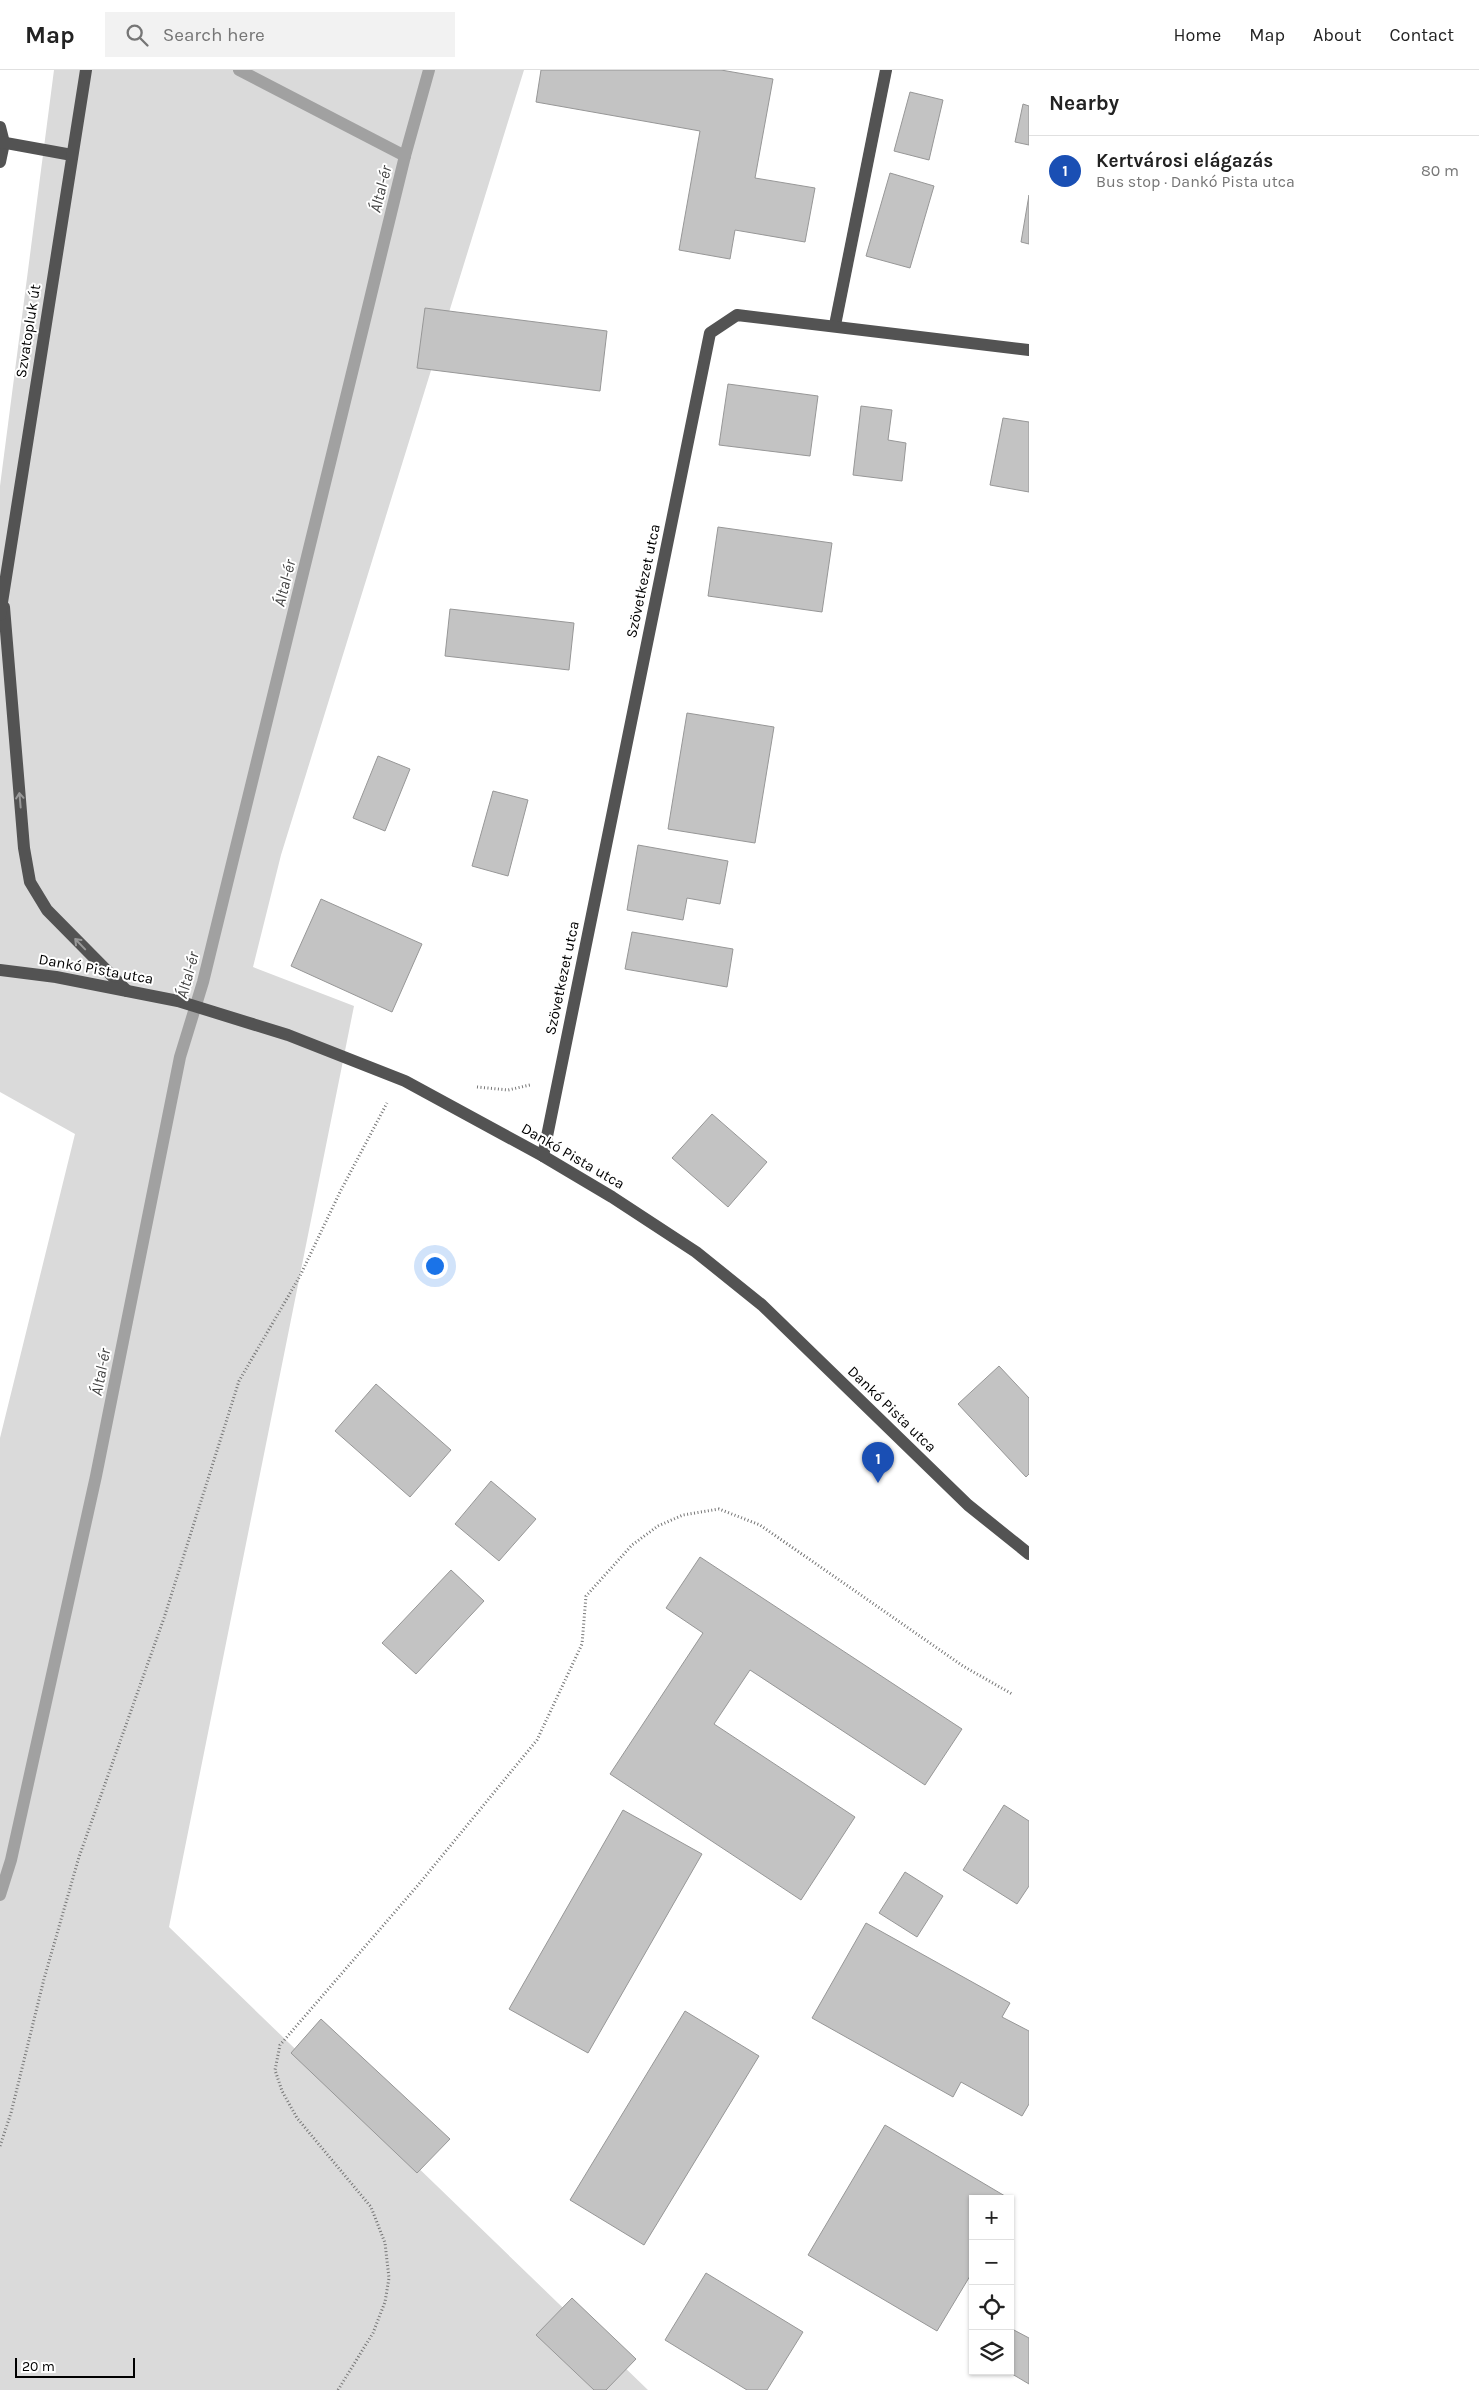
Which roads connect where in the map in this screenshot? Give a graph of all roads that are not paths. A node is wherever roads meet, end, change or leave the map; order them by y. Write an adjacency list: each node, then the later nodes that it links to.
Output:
1 (86, 70): 5 (street, Szvatopluk út)
2 (886, 70): 7 (street)
3 (0, 127): 4 (street)
4 (2, 143): 5 (street); 6 (street)
5 (72, 155): 9 (street, Szvatopluk út)
6 (0, 162)
7 (835, 325): 8 (street, Szövetkezet utca); 13 (street, Szövetkezet utca)
8 (1029, 350)
9 (3, 597): 10 (street, Szvatopluk út); 12 (street, Szvatopluk út, one-way to 9)
10 (0, 615)
11 (0, 970): 12 (street, Dankó Pista utca)
12 (127, 991): 13 (street, Dankó Pista utca)
13 (543, 1156): 14 (street, Dankó Pista utca)
14 (1029, 1554)

